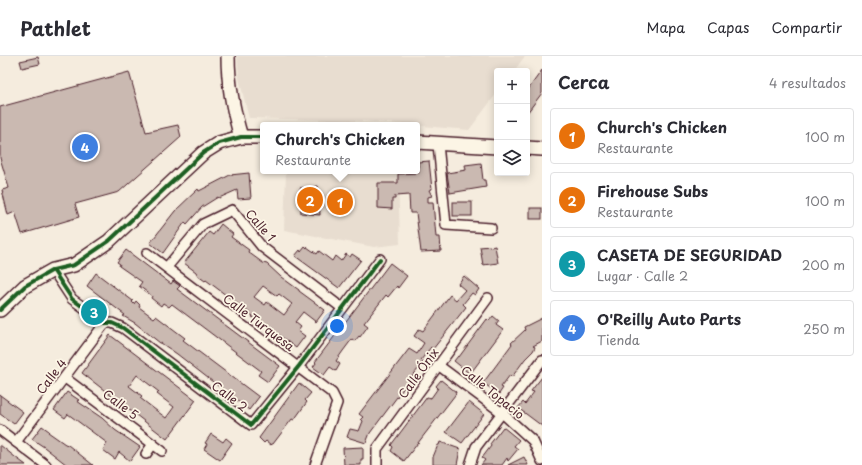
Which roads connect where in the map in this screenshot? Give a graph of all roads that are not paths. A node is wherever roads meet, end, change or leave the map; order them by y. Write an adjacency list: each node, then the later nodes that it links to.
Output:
1 (228, 56): 2 (street)
2 (241, 137): 3 (street); 13 (street)
3 (260, 137)
4 (420, 142): 5 (street)
5 (438, 144): 6 (street); 9 (street)
6 (494, 147)
7 (530, 148): 8 (street)
8 (542, 149)
9 (491, 228)
10 (147, 253): 12 (street, Calle Turquesa)
11 (380, 259): 15 (street, Calle 2)
12 (167, 267): 15 (street, Calle 1); 20 (street, Calle Turquesa)
13 (54, 270): 16 (street); 17 (street, Calle 2)
14 (488, 298): 19 (street, Calle Ónix)
15 (342, 308): 20 (street, Calle 2)
16 (0, 310)
17 (105, 323): 20 (street, Calle 2); 21 (street, Calle 4)
18 (542, 360): 22 (street)
19 (438, 365): 22 (street, Calle Topacio); 31 (street, Calle Ónix)
20 (299, 366): 30 (street, Calle Turquesa)
21 (65, 378): 24 (street, Calle 4); 25 (street, Calle 5)
22 (501, 412): 28 (street, Calle Topacio); 32 (street)
23 (0, 430): 24 (street)
24 (16, 442): 29 (street)
25 (154, 444): 26 (street, Calle 5); 27 (street)
26 (162, 451)
27 (146, 454)
28 (542, 461)
29 (46, 465)
30 (315, 465)
31 (377, 465)
32 (470, 465)

